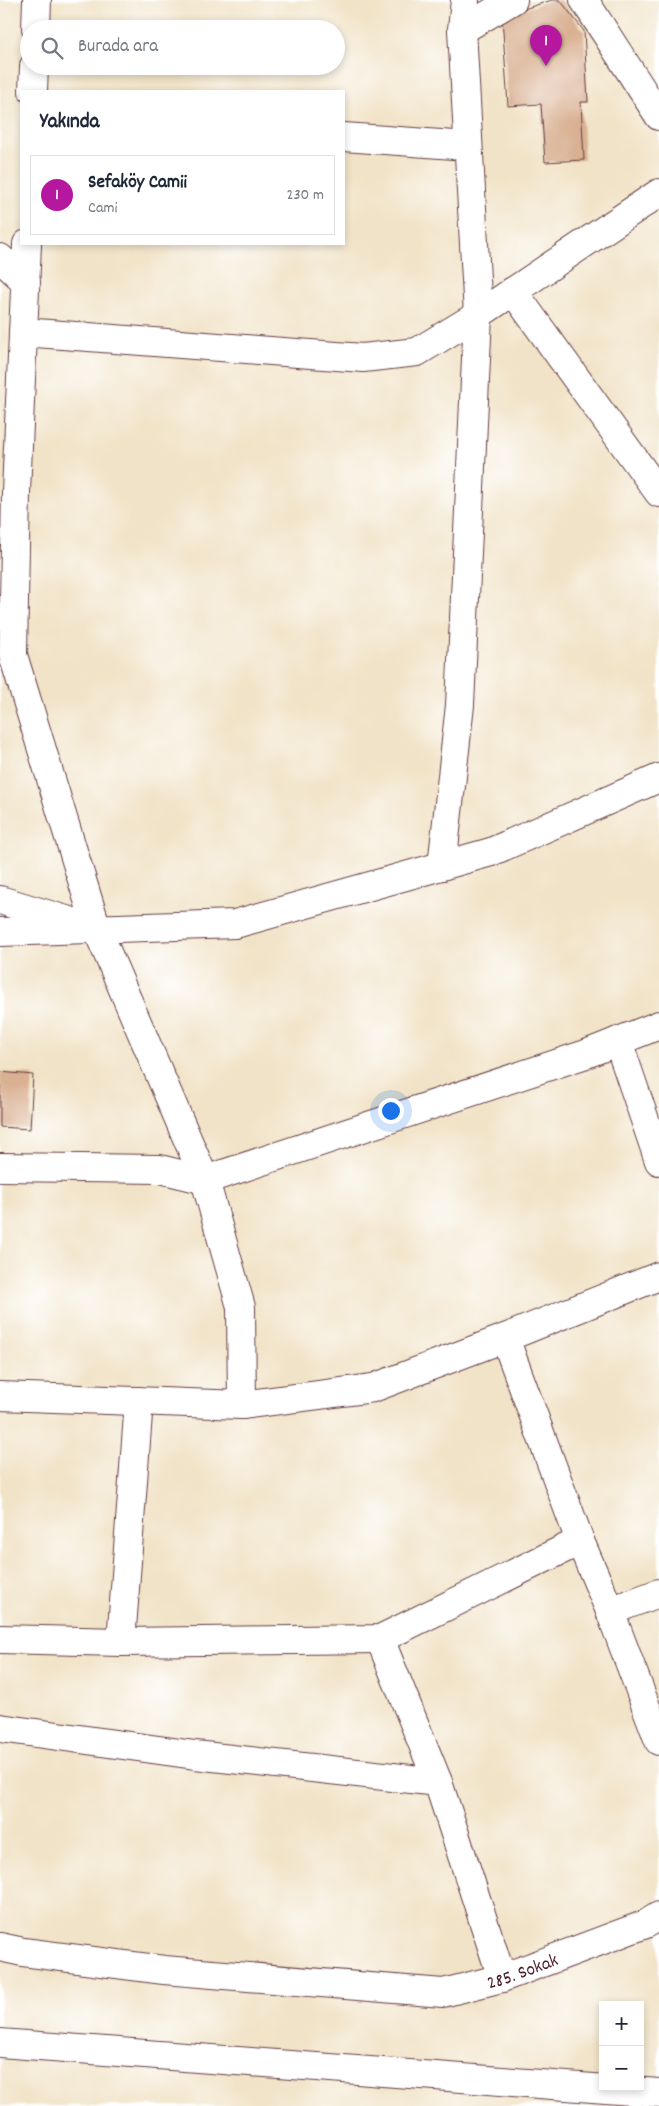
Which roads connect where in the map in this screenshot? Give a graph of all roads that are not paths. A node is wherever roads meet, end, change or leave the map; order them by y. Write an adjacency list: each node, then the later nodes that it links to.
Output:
1 (37, 0): 5 (main road)
2 (465, 0): 6 (main road)
3 (513, 0): 6 (main road)
4 (584, 0): 9 (main road)
5 (36, 20)
6 (462, 30): 11 (main road)
7 (34, 75): 8 (main road)
8 (33, 90)
9 (659, 116)
10 (345, 137): 11 (main road)
11 (468, 146): 17 (main road)
12 (659, 193): 16 (main road)
13 (27, 245): 15 (main road)
14 (0, 258): 15 (main road)
15 (26, 282): 18 (main road)
16 (513, 291): 17 (main road); 19 (main road)
17 (478, 315): 18 (main road); 21 (main road)
18 (23, 332): 23 (main road)
19 (659, 493)
20 (659, 778): 21 (main road)
21 (442, 866): 23 (main road)
22 (0, 900): 23 (main road)
23 (97, 929): 24 (main road); 29 (main road)
24 (0, 932)
25 (659, 1025): 26 (main road)
26 (618, 1042): 27 (main road); 29 (main road)
27 (659, 1161)
28 (0, 1167): 29 (main road)
29 (205, 1180): 34 (main road)
30 (659, 1276): 31 (main road)
31 (505, 1338): 34 (main road); 35 (main road)
32 (0, 1396): 33 (main road)
33 (139, 1401): 34 (main road); 40 (main road)
34 (242, 1405)
35 (580, 1541): 37 (main road); 38 (main road)
36 (659, 1593): 37 (main road)
37 (610, 1611): 42 (main road)
38 (380, 1639): 40 (main road); 43 (main road)
39 (0, 1640): 40 (main road)
40 (121, 1642)
41 (0, 1728): 43 (main road)
42 (659, 1741)
43 (438, 1782): 46 (main road)
44 (659, 1916): 46 (main road, 285. Sokak)
45 (0, 1947): 46 (main road, 285. Sokak)
46 (502, 1978)
47 (0, 2043): 48 (main road)
48 (659, 2093)

